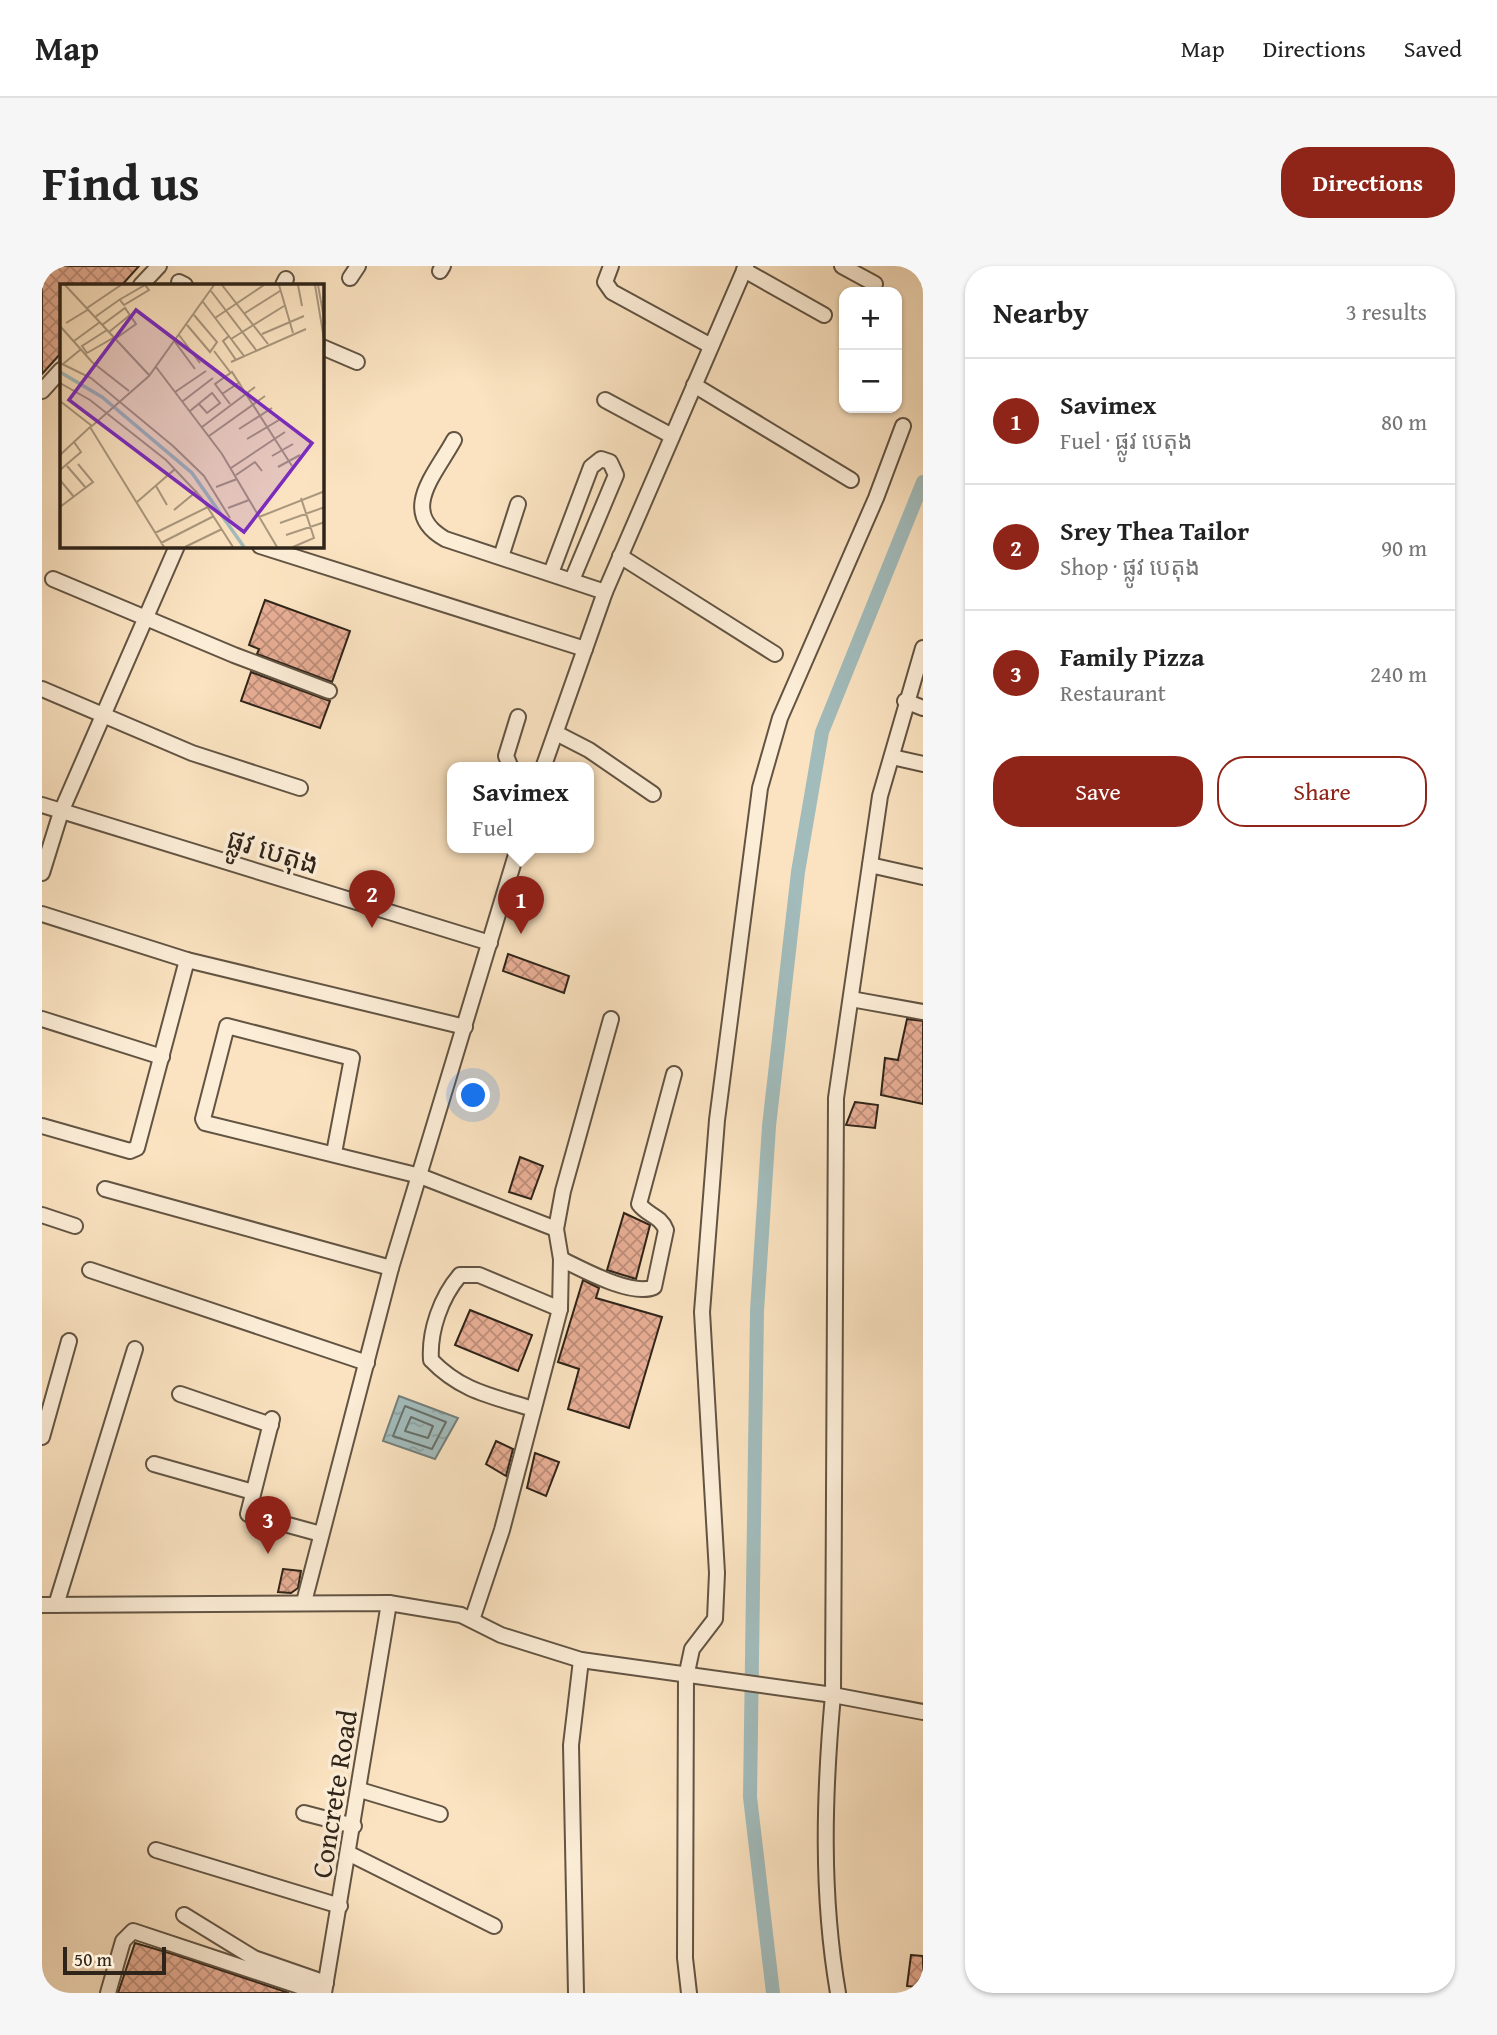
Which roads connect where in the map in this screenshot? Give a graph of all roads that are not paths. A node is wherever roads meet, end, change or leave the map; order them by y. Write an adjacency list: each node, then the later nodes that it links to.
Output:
1 (159, 266): 5 (street)
2 (611, 266): 8 (street)
3 (842, 266): 6 (street)
4 (745, 268): 7 (street); 8 (street)
5 (142, 284)
6 (875, 284)
7 (824, 315)
8 (711, 346): 12 (street)
9 (324, 348): 10 (street)
10 (357, 362)
11 (60, 371): 13 (street)
12 (694, 385): 16 (street); 18 (street)
13 (42, 391)
14 (605, 400): 16 (street)
15 (903, 426): 86 (street)
16 (672, 436): 22 (street)
17 (454, 440): 23 (street)
18 (851, 480)
19 (518, 504): 23 (street)
20 (176, 548): 28 (street)
21 (266, 548): 30 (street)
22 (620, 556): 27 (street); 31 (street)
23 (501, 557): 24 (street)
24 (551, 573): 26 (street); 26 (street)
25 (53, 579): 28 (street)
26 (572, 580): 27 (street)
27 (605, 592): 30 (street)
28 (146, 618): 33 (street); 36 (street)
29 (923, 648): 34 (street)
30 (585, 649): 38 (street)
31 (775, 654)
32 (42, 689): 36 (street)
33 (329, 691)
34 (905, 701): 35 (street); 39 (street)
35 (923, 708)
36 (104, 715): 43 (street); 46 (street)
37 (518, 717): 40 (street)
38 (556, 733): 41 (street); 44 (street)
39 (892, 757): 42 (street); 48 (street)
40 (508, 762)
41 (545, 762)
42 (923, 764)
43 (300, 788)
44 (653, 794)
45 (42, 805): 46 (street, ផ្លូវ បេតុង)
46 (61, 812): 49 (street); 52 (street, ផ្លូវ បេតុង)
47 (517, 853): 52 (street)
48 (870, 865): 50 (street); 54 (street)
49 (42, 873)
50 (923, 877)
51 (42, 914): 53 (street)
52 (490, 943): 58 (street)
53 (187, 960): 58 (street); 59 (street)
54 (851, 999): 55 (street); 87 (street)
55 (923, 1012)
56 (42, 1019): 59 (street)
57 (611, 1019): 67 (street)
58 (465, 1027): 63 (street)
59 (162, 1057): 61 (street)
60 (674, 1074): 68 (street)
61 (42, 1125)
62 (334, 1153): 62 (street); 63 (street)
63 (420, 1176): 67 (street); 69 (street)
64 (105, 1189): 69 (street)
65 (42, 1215): 66 (street)
66 (75, 1226)
67 (556, 1229): 68 (street)
68 (561, 1259): 71 (street)
69 (391, 1268): 74 (street)
70 (90, 1270): 74 (street)
71 (560, 1309): 76 (street); 76 (street)
72 (69, 1341): 77 (street)
73 (135, 1349): 83 (street)
74 (367, 1363): 80 (street)
75 (180, 1394): 79 (street)
76 (533, 1409): 84 (street)
77 (42, 1437)
78 (154, 1464): 79 (street)
79 (253, 1492): 80 (street)
80 (321, 1534): 81 (street)
81 (304, 1602): 82 (street); 83 (street)
82 (389, 1603): 84 (street); 89 (street, Concrete Road)
83 (49, 1605)
84 (472, 1620): 85 (street)
85 (581, 1660): 86 (street); 100 (street)
86 (692, 1677): 87 (street); 101 (street)
87 (825, 1694): 88 (street); 102 (street)
88 (923, 1712)
89 (360, 1790): 91 (street); 92 (street, Concrete Road)
90 (304, 1813): 92 (street)
91 (440, 1814)
92 (354, 1826): 94 (street, Concrete Road)
93 (156, 1850): 95 (street)
94 (350, 1854): 95 (street, Concrete Road); 97 (street)
95 (341, 1906): 98 (street, Concrete Road)
96 (184, 1915): 98 (street)
97 (494, 1926)
98 (323, 1990): 99 (street)
99 (108, 1993)
100 (576, 1993)
101 (689, 1993)
102 (838, 1993)

